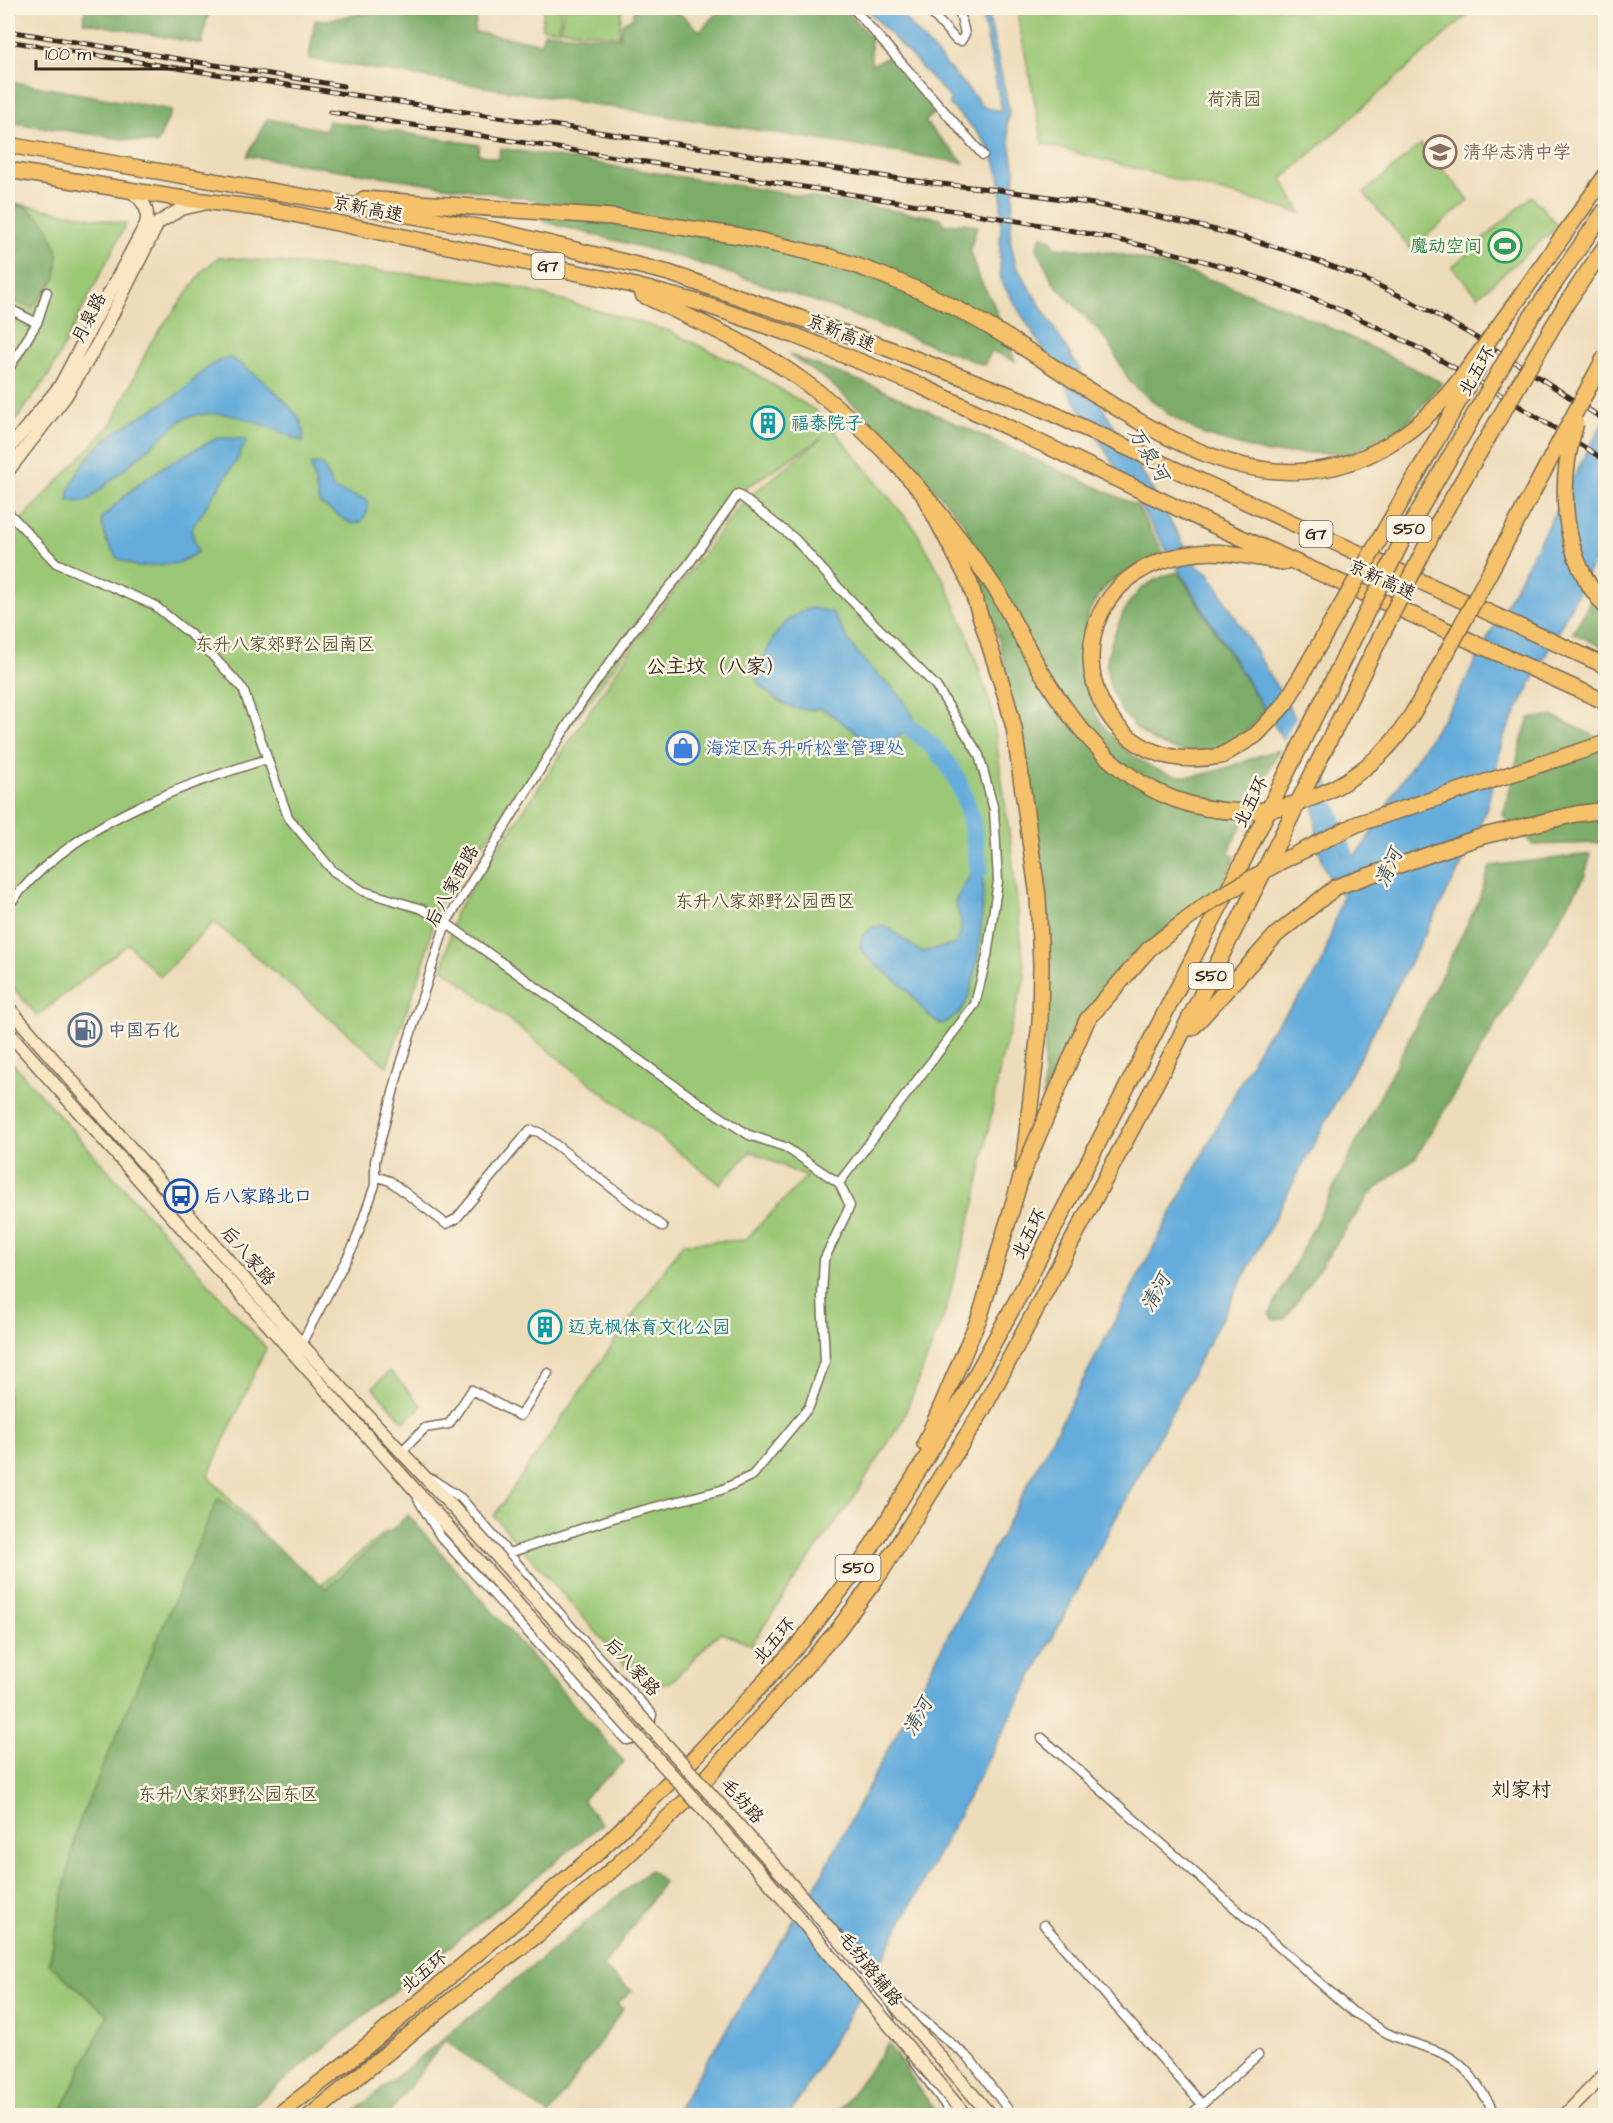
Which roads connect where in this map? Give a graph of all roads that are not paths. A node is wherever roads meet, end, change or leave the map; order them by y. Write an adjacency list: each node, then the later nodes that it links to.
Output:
1 (853, 8): 5 (street)
2 (927, 8): 3 (street)
3 (959, 8)
4 (8, 145): 9 (highway, 京新高速 / G7)
5 (983, 155)
6 (8, 170): 8 (highway, 京新高速 / G7)
7 (1605, 175): 16 (highway)
8 (131, 190): 10 (highway, 京新高速 / G7); 21 (main road, 月泉路)
9 (296, 194): 16 (highway, bridge); 27 (highway, 京新高速 / G7)
10 (212, 202): 13 (highway, 京新高速 / G7); 22 (main road, 月泉路)
11 (1605, 209): 46 (highway, 北五环 / S50, bridge)
12 (1605, 245): 36 (highway, S50, bridge)
13 (612, 280): 23 (highway); 25 (highway, 京新高速 / G7)
14 (47, 292): 17 (street)
15 (8, 308): 17 (street)
16 (1512, 308): 25 (highway, bridge)
17 (36, 323): 19 (street)
18 (1605, 355): 20 (highway, bridge)
19 (8, 370)
20 (1588, 388): 23 (highway, bridge); 26 (highway, bridge)
21 (8, 450)
22 (8, 471)
23 (921, 492): 37 (highway, bridge)
24 (8, 512): 30 (street)
25 (1305, 566): 28 (highway, 京新高速 / G7)
26 (1605, 607)
27 (1605, 666)
28 (1605, 702)
29 (1605, 743): 37 (highway, bridge)
30 (267, 759): 32 (street); 33 (street)
31 (1605, 810): 36 (highway)
32 (8, 906)
33 (446, 923): 38 (street, 后八家西路); 39 (street); 39 (street, 后八家西路)
34 (8, 1006): 41 (main road, 后八家路)
35 (8, 1032): 45 (main road, 后八家路)
36 (1174, 1049): 58 (highway, S50)
37 (1022, 1174): 46 (highway)
38 (375, 1176): 40 (street); 41 (street, 后八家西路)
39 (839, 1183): 49 (street)
40 (663, 1227)
41 (301, 1344): 43 (main road, 后八家路)
42 (548, 1373): 43 (street)
43 (401, 1452): 44 (main road, 后八家路)
44 (418, 1471): 47 (main road, 后八家路); 49 (street, 后八家路)
45 (406, 1479): 48 (main road, 后八家路); 49 (street, 后八家路)
46 (906, 1488): 57 (highway, 北五环 / S50)
47 (461, 1516): 61 (main road, 毛纺路, bridge)
48 (447, 1526): 60 (main road, 毛纺路, bridge)
49 (509, 1553)
50 (1042, 1738): 64 (street)
51 (775, 1878): 59 (street, 毛纺路辅路)
52 (1044, 1924): 56 (street)
53 (899, 2000): 62 (street, 毛纺路辅路)
54 (1258, 2055): 56 (street)
55 (1605, 2073): 65 (main road)
56 (1202, 2104): 63 (street)
57 (278, 2115)
58 (310, 2115)
59 (953, 2115)
60 (966, 2115)
61 (991, 2115)
62 (1013, 2115)
63 (1189, 2115)
64 (1497, 2115)
65 (1564, 2115)

